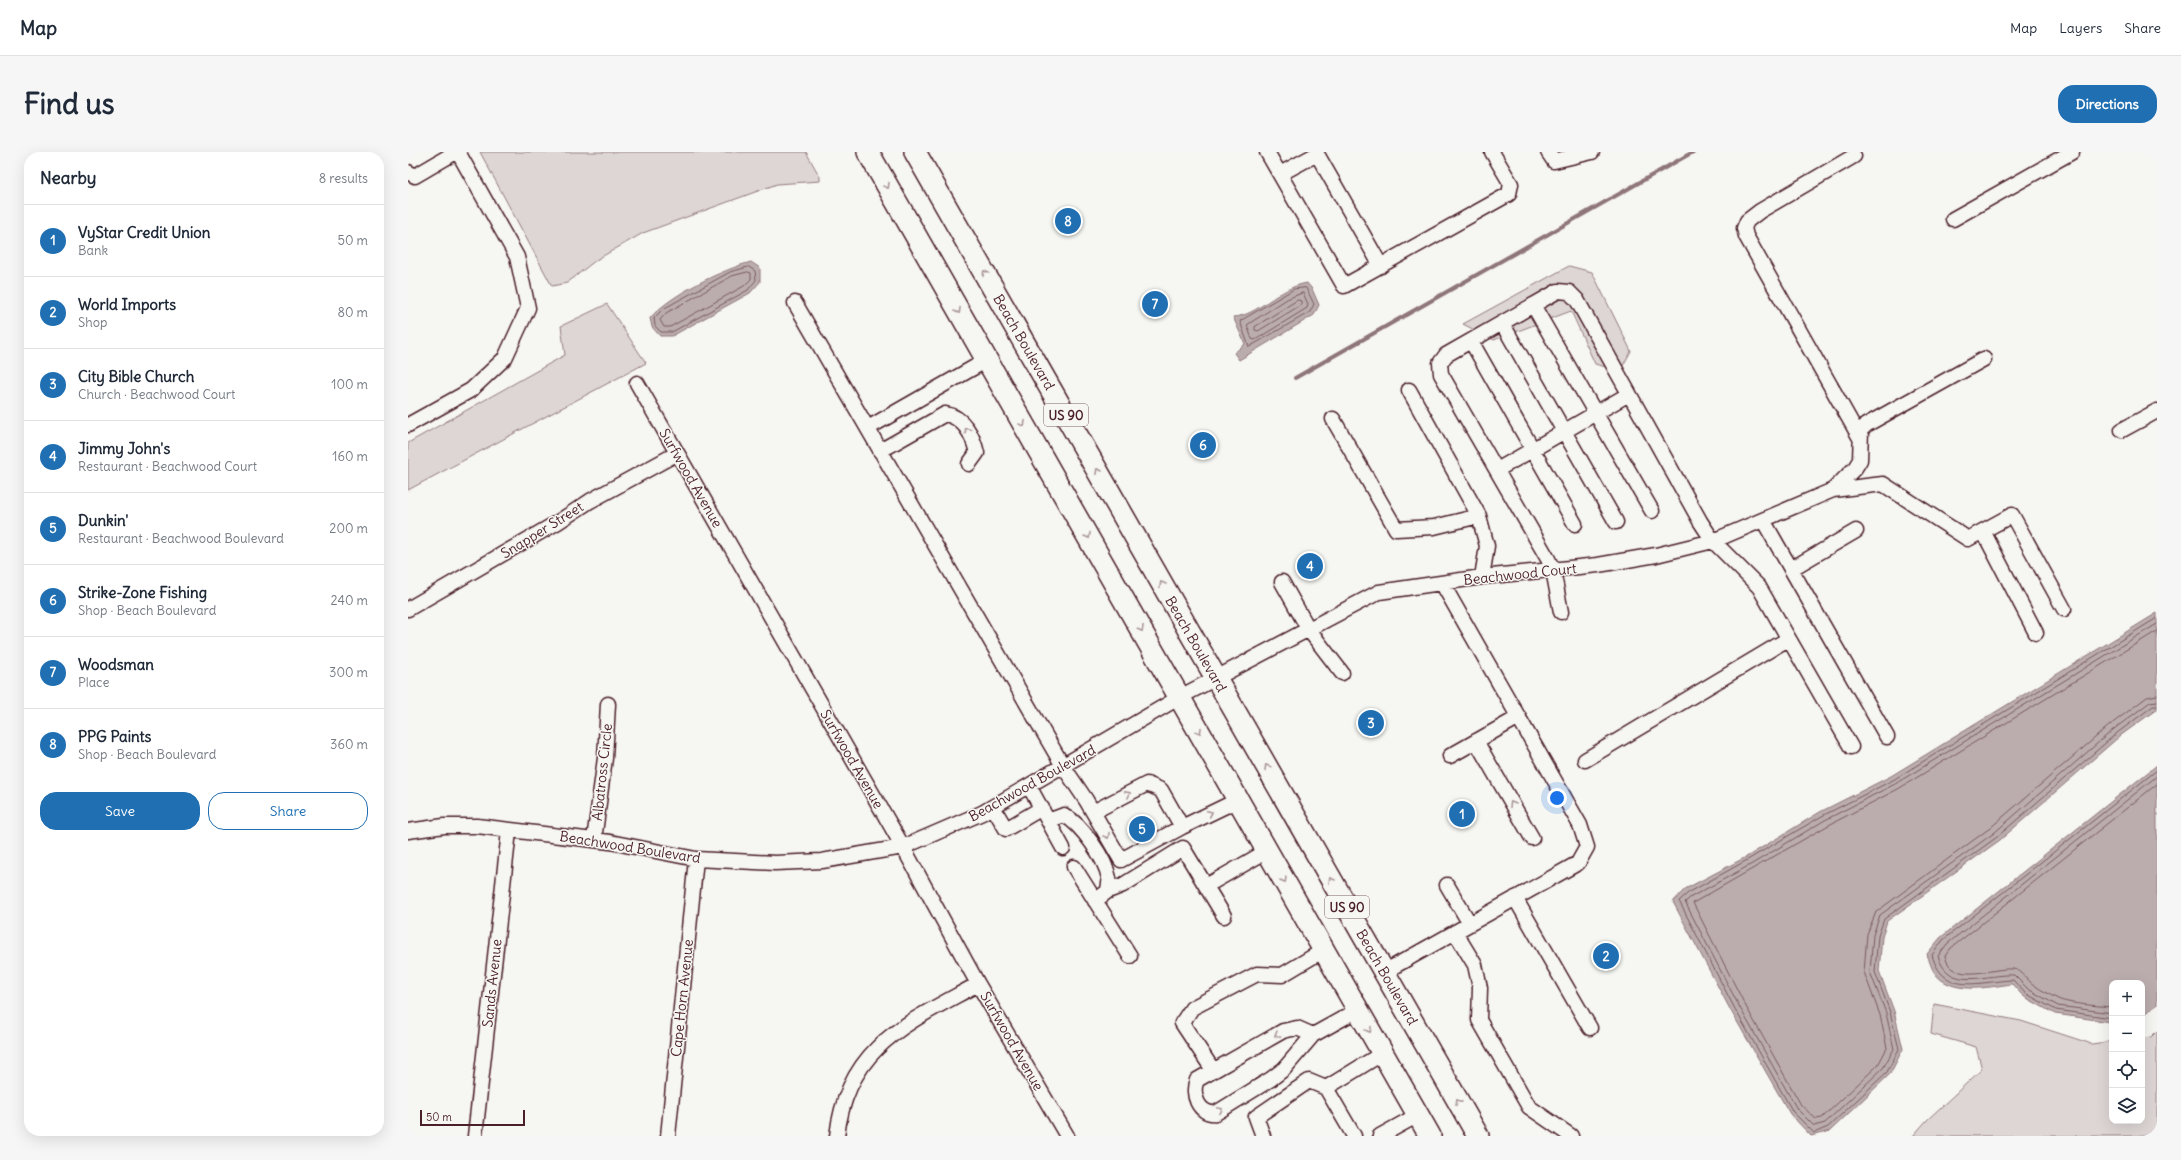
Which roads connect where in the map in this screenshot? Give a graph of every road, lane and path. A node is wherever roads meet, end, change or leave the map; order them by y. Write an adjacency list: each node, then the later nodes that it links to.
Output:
1 (457, 152): 10 (street); 26 (street)
2 (868, 152): 19 (highway, US 90, one-way to 19)
3 (915, 152): 57 (highway, Beach Boulevard / US 90, one-way to 3)
4 (1267, 152): 11 (street)
5 (1492, 152): 13 (street)
6 (1592, 152): 9 (street)
7 (2072, 152): 12 (street)
8 (1854, 156): 30 (street)
9 (1551, 157)
10 (408, 172)
11 (1280, 174): 13 (street); 13 (street)
12 (1953, 219)
13 (1382, 266)
14 (795, 303): 27 (street)
15 (1533, 306): 16 (street); 22 (street); 24 (street)
16 (1502, 323): 17 (street); 29 (street)
17 (1471, 341): 31 (street); 35 (street)
18 (1984, 359): 30 (street)
19 (987, 360): 27 (street); 58 (highway, US 90, one-way to 58)
20 (637, 383): 33 (street, Surfwood Avenue)
21 (1409, 390): 38 (street)
22 (1629, 394): 24 (street); 44 (street)
23 (2157, 411): 28 (street)
24 (1596, 413): 29 (street); 37 (street)
25 (1333, 419): 38 (street)
26 (408, 425)
27 (868, 428): 32 (street)
28 (2122, 430)
29 (1564, 431): 31 (street); 40 (street)
30 (1860, 438): 36 (street)
31 (1533, 450): 35 (street); 41 (street)
32 (880, 451): 34 (street, one-way to 32); 66 (street)
33 (676, 454): 50 (street, Snapper Street); 77 (street, Surfwood Avenue)
34 (970, 464)
35 (1497, 470): 46 (street)
36 (1833, 490): 39 (street, Beachwood Court); 43 (street)
37 (1652, 511)
38 (1479, 516): 47 (street)
39 (1763, 520): 44 (street, Beachwood Court); 45 (street)
40 (1616, 522)
41 (1575, 524)
42 (1856, 531): 45 (street)
43 (1983, 531): 51 (street); 54 (street)
44 (1713, 541): 46 (street, Beachwood Court); 55 (street)
45 (1791, 569): 61 (street)
46 (1553, 570): 47 (street, Beachwood Court); 52 (street)
47 (1482, 577): 49 (street, Beachwood Court)
48 (1282, 582): 53 (street)
49 (1442, 583): 53 (street, Beachwood Court); 60 (street)
50 (408, 609)
51 (2064, 609)
52 (1561, 612)
53 (1309, 630): 56 (street); 57 (street, Beachwood Court)
54 (2036, 633)
55 (1788, 639): 63 (street); 65 (street)
56 (1342, 672)
57 (1216, 679): 58 (street, Beachwood Boulevard); 92 (highway, Beach Boulevard / US 90, one-way to 57)
58 (1180, 697): 66 (street, Beachwood Boulevard); 68 (highway, US 90, one-way to 68)
59 (608, 704): 76 (street, Albatross Circle)
60 (1518, 718): 62 (street); 85 (street)
61 (1887, 737)
62 (1476, 741): 64 (street); 75 (street, one-way to 62)
63 (1851, 747)
64 (1450, 756)
65 (1584, 760)
66 (1063, 766): 67 (street, Beachwood Boulevard); 70 (street)
67 (1029, 786): 69 (street, Beachwood Boulevard); 71 (street)
68 (1238, 800): 72 (street, one-way to 68); 79 (highway, US 90)
69 (993, 807): 71 (street); 77 (street, Beachwood Boulevard)
70 (1093, 812): 72 (street, one-way to 72); 72 (street, one-way to 72)
71 (1045, 815): 78 (street); 84 (street)
72 (1182, 827)
73 (508, 830): 74 (street, Beachwood Boulevard); 76 (street, Beachwood Boulevard); 101 (street, Sands Avenue)
74 (408, 831)
75 (1532, 838)
76 (594, 840): 80 (street, Beachwood Boulevard)
77 (903, 847): 80 (street, Beachwood Boulevard); 93 (street, Surfwood Avenue)
78 (1063, 848)
79 (1267, 851): 83 (street); 90 (highway, US 90, one-way to 90)
80 (696, 859): 102 (street, Cape Horn Avenue)
81 (1074, 867): 86 (street)
82 (1447, 885): 88 (street)
83 (1206, 886): 84 (street); 87 (street)
84 (1108, 891): 86 (street)
85 (1515, 898): 88 (street); 95 (street)
86 (1095, 901): 91 (street)
87 (1224, 916)
88 (1470, 924): 89 (street)
89 (1455, 932): 92 (street); 110 (street)
90 (1324, 950): 94 (highway, US 90); 98 (street)
91 (1130, 956)
92 (1384, 972): 109 (highway, Beach Boulevard / US 90, one-way to 92)
93 (978, 984): 103 (street); 104 (street, Surfwood Avenue)
94 (1358, 1010): 96 (street); 97 (highway, US 90, one-way to 97)
95 (1590, 1028)
96 (1313, 1035): 98 (street, one-way to 98); 98 (street, one-way to 96)
97 (1383, 1053): 99 (street); 100 (highway, US 90)
98 (1213, 1070)
99 (1326, 1088): 105 (street); 106 (street)
100 (1418, 1115): 107 (street); 108 (highway, US 90)
101 (475, 1136)
102 (668, 1136)
103 (837, 1136)
104 (1067, 1136)
105 (1263, 1136)
106 (1354, 1136)
107 (1380, 1136)
108 (1430, 1136)
109 (1478, 1136)
110 (1571, 1136)

